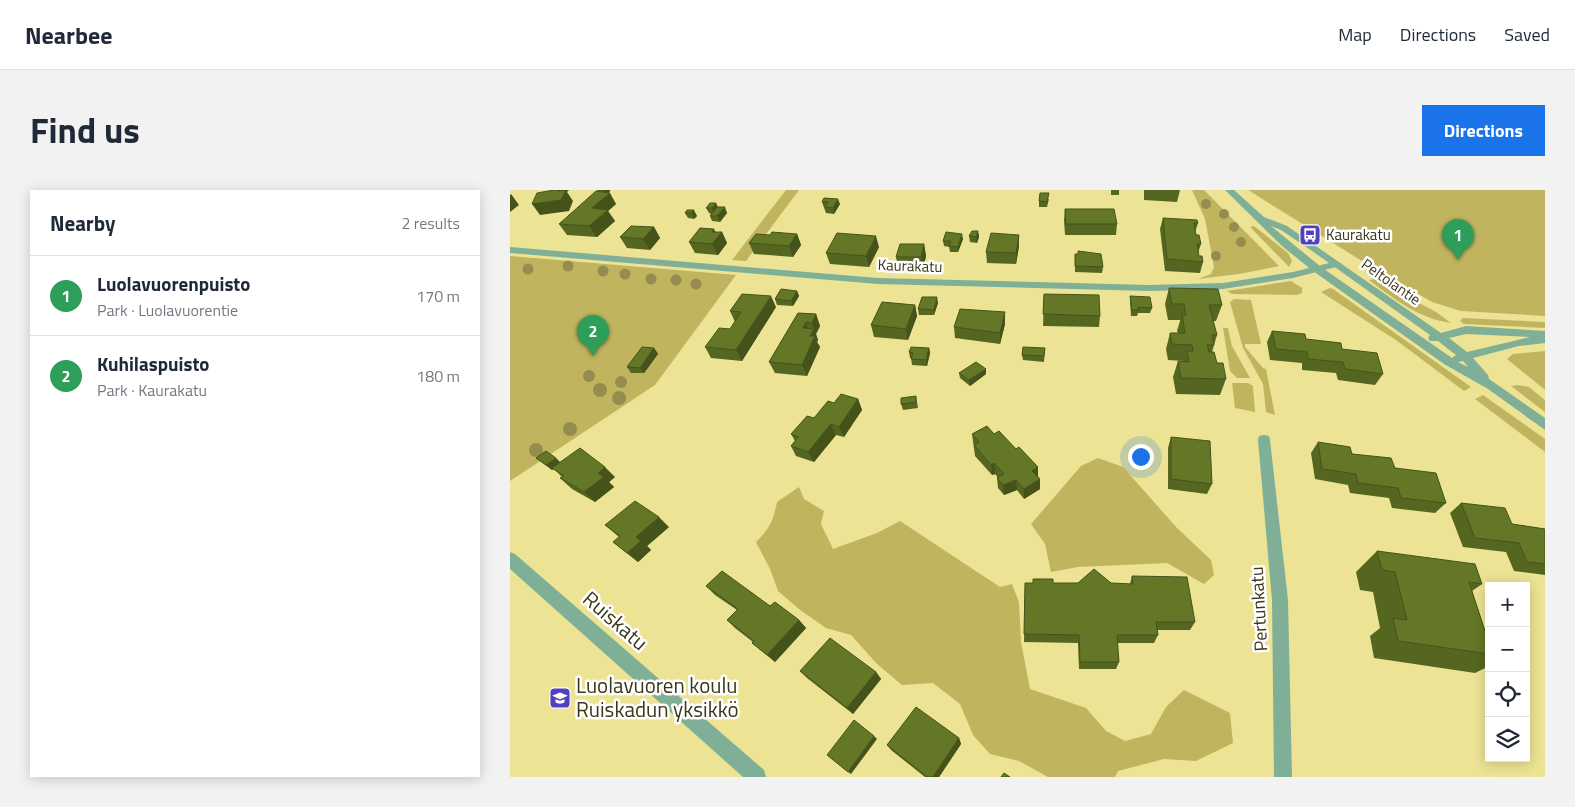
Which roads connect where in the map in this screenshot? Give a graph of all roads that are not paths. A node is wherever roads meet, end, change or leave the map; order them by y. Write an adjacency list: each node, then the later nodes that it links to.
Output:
1 (1229, 190): 2 (street, Peltolantie)
2 (1260, 218): 4 (street, Peltolantie); 5 (street, Peltolantie)
3 (510, 250): 5 (street, Kaurakatu)
4 (1337, 264): 5 (street, Kaurakatu); 7 (street, Peltolantie)
5 (1316, 269): 9 (street, Peltolantie)
6 (1545, 334): 7 (street)
7 (1440, 337): 9 (street); 10 (street, Peltolantie)
8 (1545, 340): 10 (street)
9 (1420, 342): 11 (street, Peltolantie)
10 (1465, 356): 11 (street); 12 (street, Peltolantie)
11 (1448, 361): 12 (street, Peltolantie)
12 (1492, 386): 13 (street, Peltolantie)
13 (1545, 426)
14 (1264, 440): 17 (street, Pertunkatu)
15 (510, 559): 16 (street, Ruiskatu)
16 (757, 777)
17 (1283, 777)

